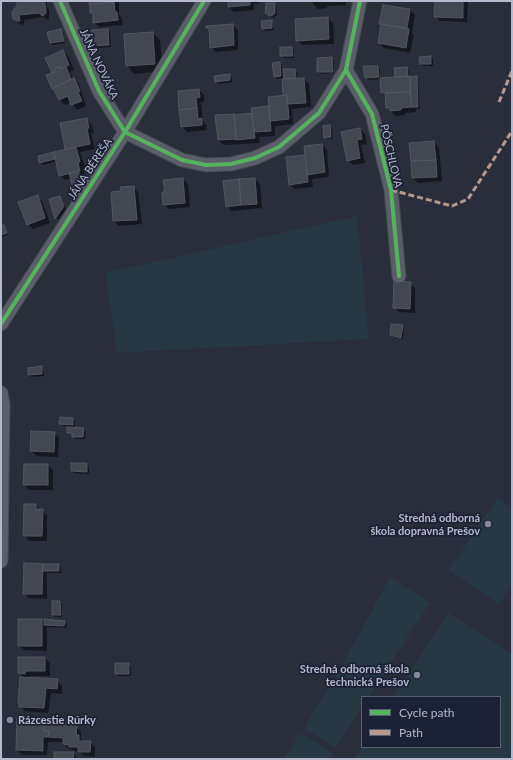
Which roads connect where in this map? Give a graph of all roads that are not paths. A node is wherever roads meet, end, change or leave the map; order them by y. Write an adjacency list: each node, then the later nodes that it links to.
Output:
1 (60, 1): 5 (street, JÁNA NOVÁKA)
2 (204, 1): 5 (street, JÁNA BÉREŠA)
3 (360, 1): 4 (street)
4 (346, 70): 5 (street); 6 (street, PÖSCHLOVA)
5 (125, 132): 7 (street, JÁNA BÉREŠA)
6 (399, 276)
7 (1, 324)
8 (1, 393): 9 (street)
9 (1, 561)

